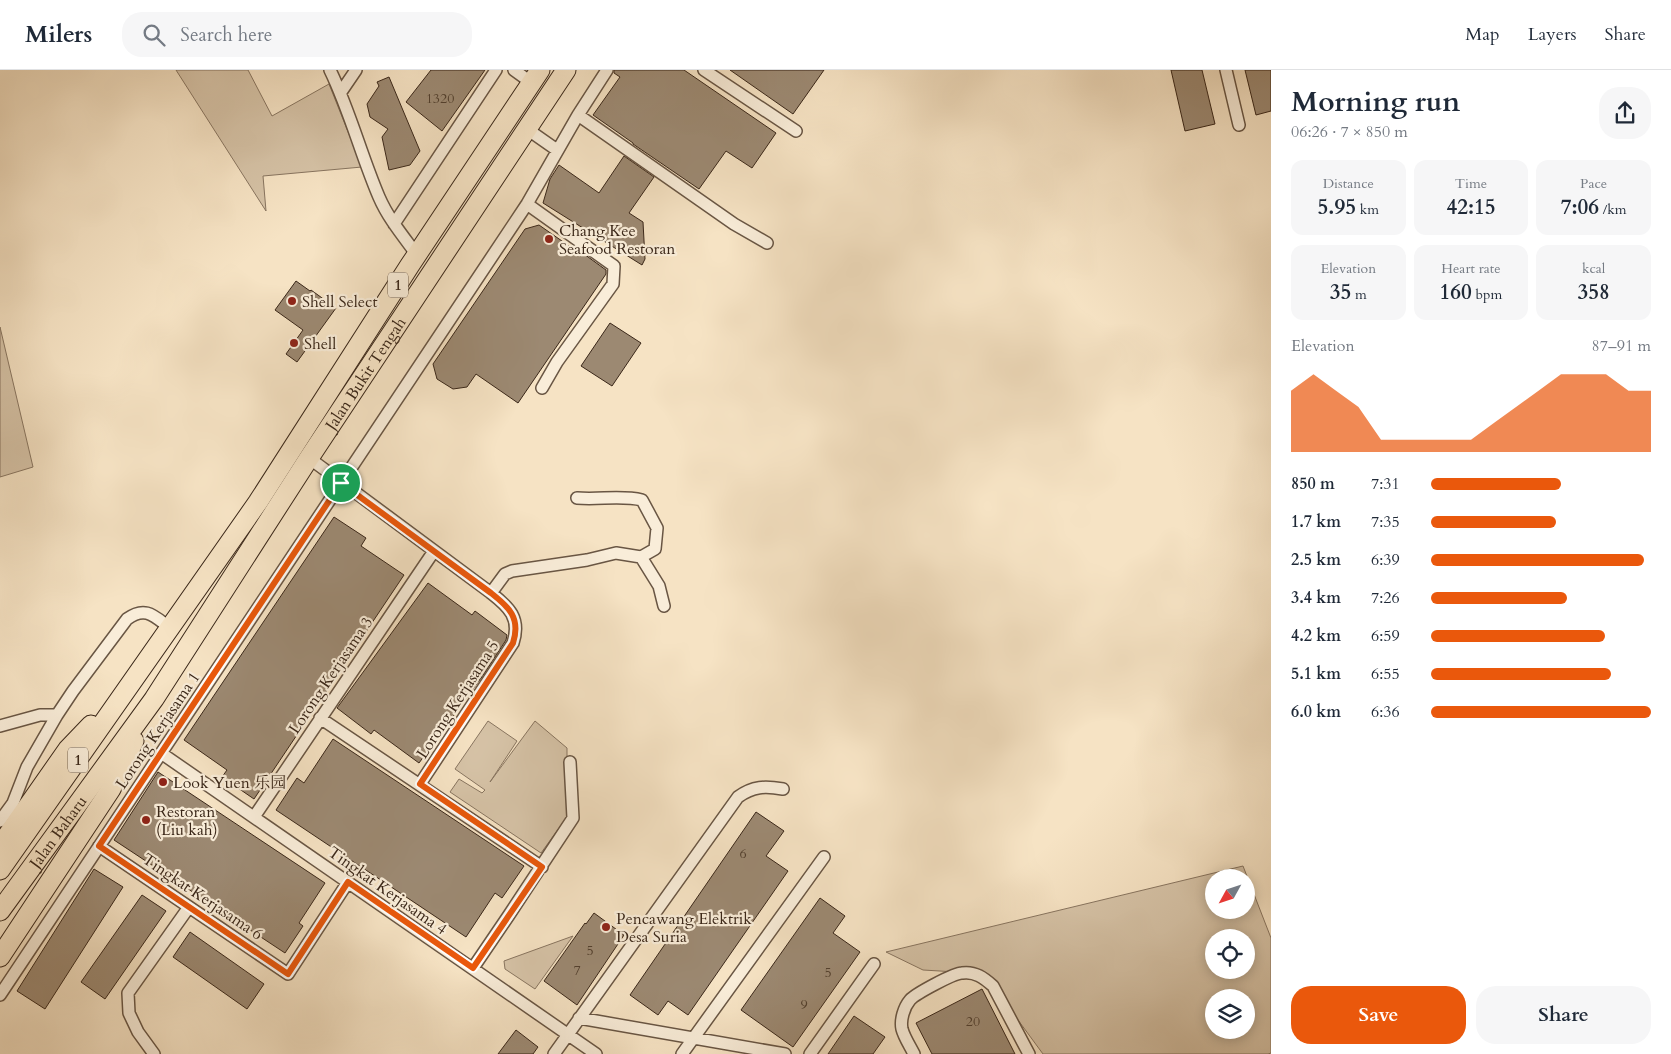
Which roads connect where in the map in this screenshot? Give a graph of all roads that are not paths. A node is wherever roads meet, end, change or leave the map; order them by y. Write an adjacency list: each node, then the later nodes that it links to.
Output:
1 (330, 70): 10 (street)
2 (356, 70): 10 (street)
3 (496, 70): 17 (street)
4 (514, 70): 9 (street)
5 (566, 70): 13 (highway, Jalan Bukit Tengah / 1)
6 (607, 70): 11 (street, Lorong Kerjasama 1)
7 (704, 70): 14 (street)
8 (1226, 70): 12 (street)
9 (536, 76): 19 (highway, Jalan Bukit Tengah / 1)
10 (341, 92): 17 (street)
11 (578, 115): 15 (street, Lorong Kerjasama 1); 18 (street)
12 (1239, 125)
13 (527, 129): 15 (street); 21 (highway, Jalan Bukit Tengah / 1)
14 (796, 131)
15 (557, 150): 16 (street, Lorong Kerjasama 1)
16 (526, 204): 20 (street); 22 (street, Lorong Kerjasama 1)
17 (394, 224): 19 (street)
18 (767, 243)
19 (418, 255): 28 (highway, Jalan Bukit Tengah / 1)
20 (542, 388)
21 (309, 458): 22 (street); 30 (highway, Jalan Bukit Tengah / 1)
22 (341, 483): 24 (street); 35 (street, Lorong Kerjasama 1)
23 (577, 498): 25 (street)
24 (434, 551): 26 (street); 33 (street, Lorong Kerjasama 3)
25 (641, 557): 26 (street); 27 (street)
26 (491, 593): 37 (street, Lorong Kerjasama 5)
27 (664, 606)
28 (170, 628): 29 (highway, Jalan Bukit Tengah / 1); 32 (street)
29 (156, 649): 41 (highway); 45 (highway, Jalan Baharu / 1)
30 (167, 680): 31 (highway, Jalan Baharu / 1)
31 (154, 699): 48 (highway, Jalan Baharu / 1); 49 (highway)
32 (57, 715): 34 (street); 40 (street)
33 (320, 718): 37 (street); 39 (street, Lorong Kerjasama 3)
34 (0, 726)
35 (161, 753): 39 (street, Tingkat Kerjasama 4); 42 (street, Lorong Kerjasama 1)
36 (570, 762): 44 (street)
37 (420, 784): 44 (street)
38 (783, 789): 53 (street)
39 (254, 817): 46 (street, Tingkat Kerjasama 4)
40 (0, 821)
41 (0, 846)
42 (99, 846): 47 (street, Tingkat Kerjasama 6); 52 (street, Lorong Kerjasama 1)
43 (824, 857): 55 (street)
44 (542, 867): 51 (street)
45 (0, 870)
46 (348, 882): 47 (street, Tingkat Kerjasama 6); 51 (street, Tingkat Kerjasama 4)
47 (189, 907): 56 (street)
48 (0, 911)
49 (0, 957)
50 (874, 964): 61 (street)
51 (473, 968): 54 (street, Tingkat Kerjasama 4)
52 (0, 995)
53 (579, 1018): 54 (street); 55 (street)
54 (568, 1034): 57 (street); 58 (street, Tingkat Kerjasama 4)
55 (694, 1038): 59 (street); 60 (street)
56 (154, 1054)
57 (554, 1054)
58 (596, 1054)
59 (682, 1054)
60 (785, 1054)
61 (810, 1054)
62 (914, 1054): 63 (street)
63 (1029, 1054)

